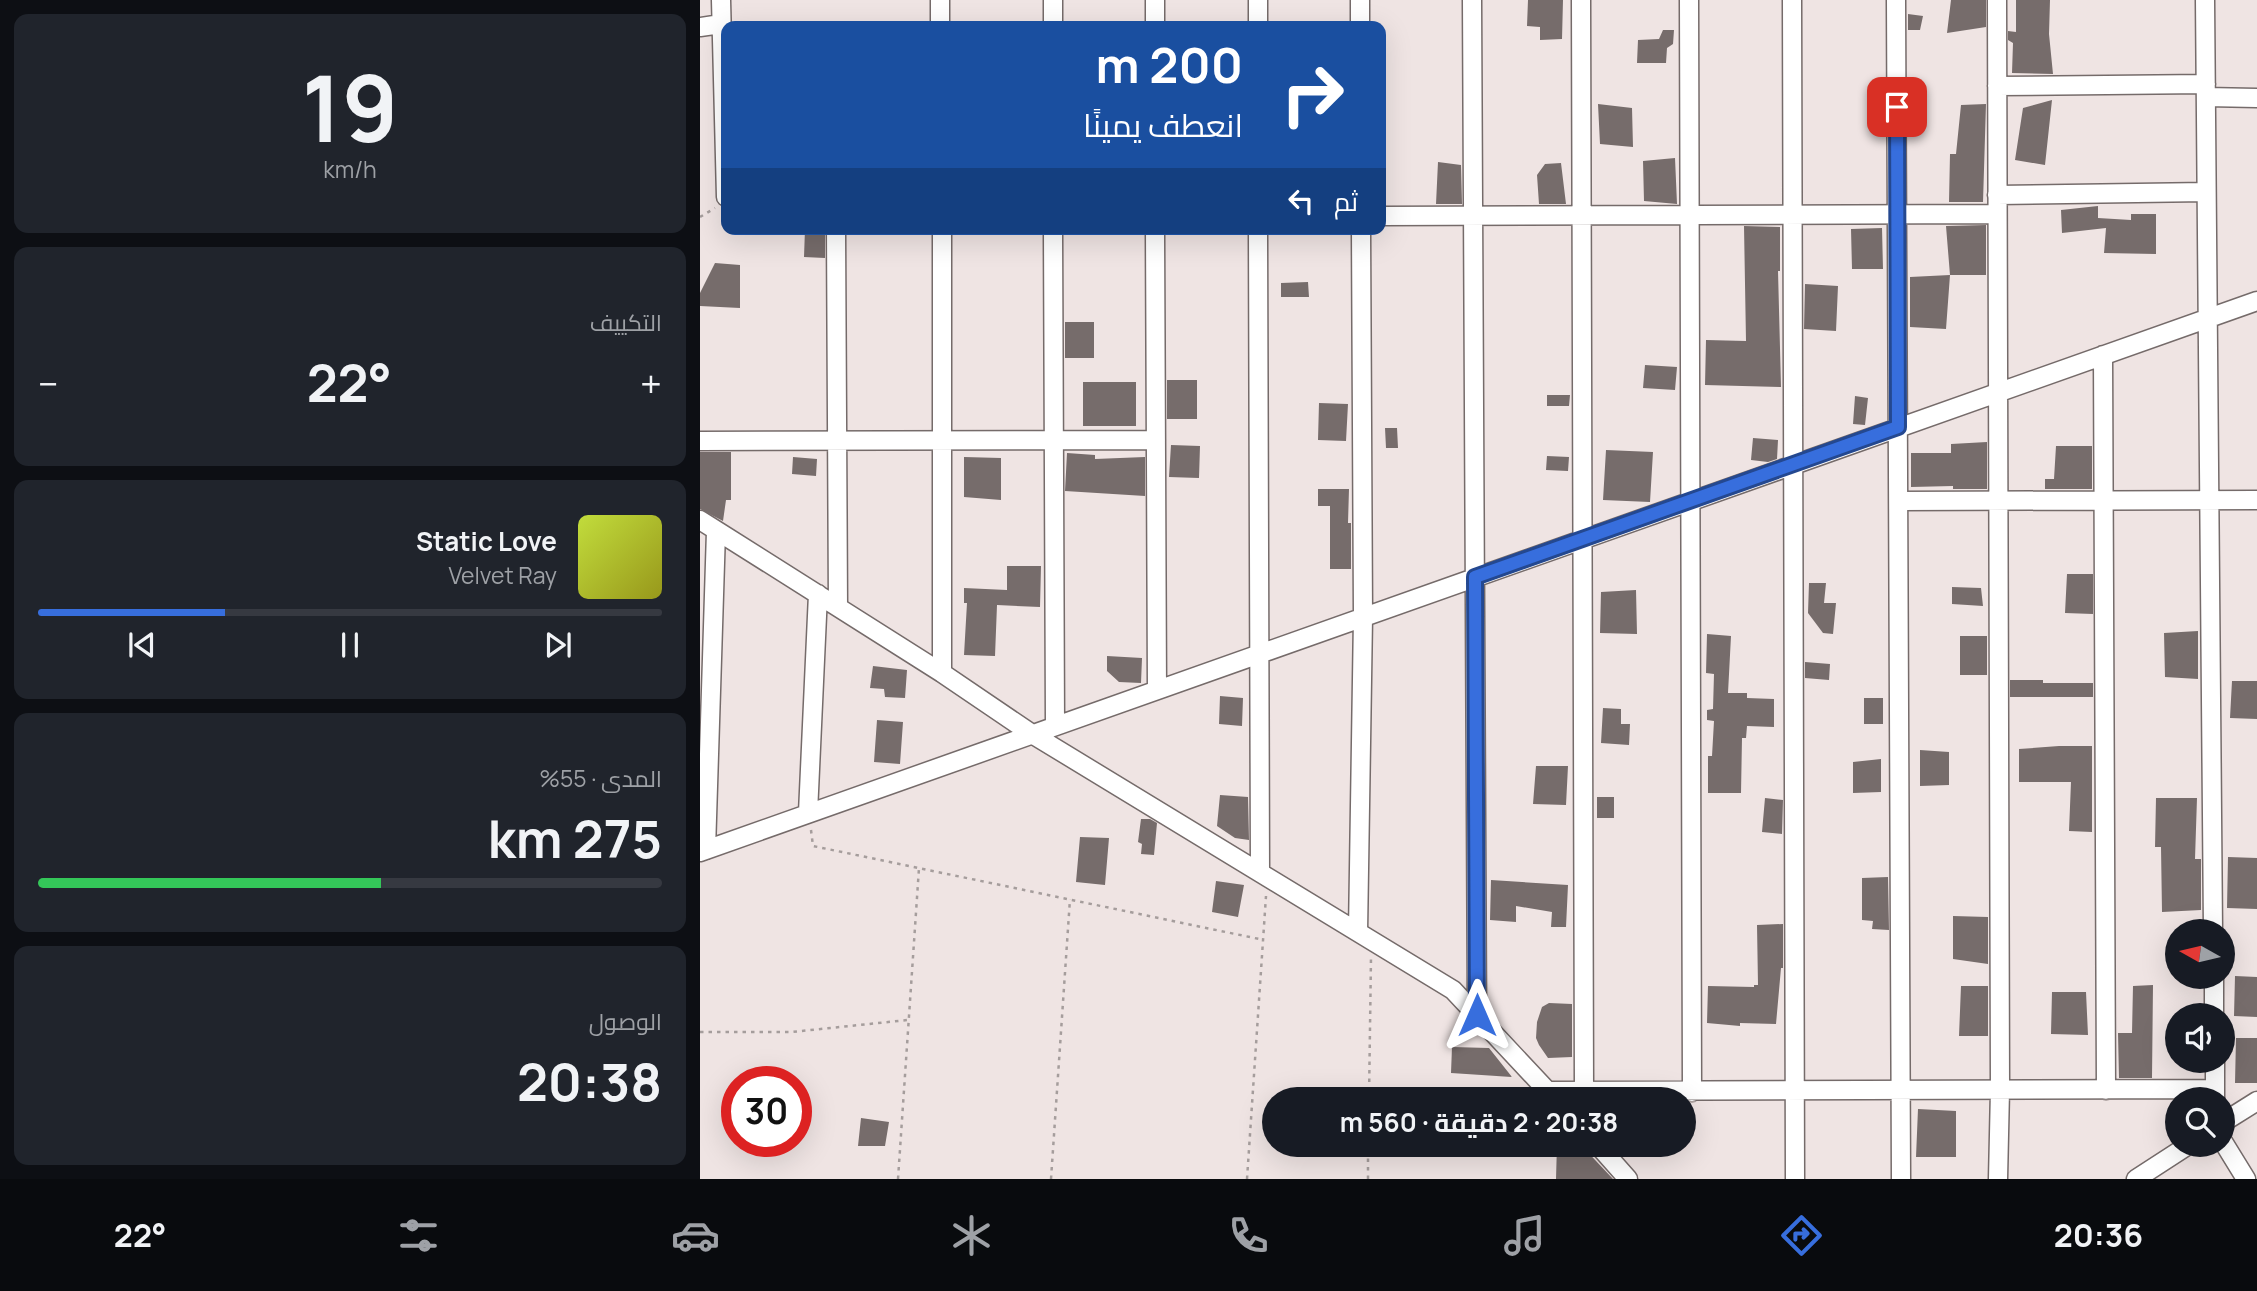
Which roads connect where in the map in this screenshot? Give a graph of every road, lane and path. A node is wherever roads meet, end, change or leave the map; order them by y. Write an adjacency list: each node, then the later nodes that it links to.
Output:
1 (721, 0): 19 (street)
2 (940, 0): 14 (street)
3 (1053, 0): 15 (street)
4 (1155, 0): 16 (street)
5 (1258, 0): 17 (street)
6 (1360, 0): 18 (street)
7 (1472, 0): 30 (street)
8 (1581, 0): 31 (street)
9 (1689, 0): 32 (street)
10 (1792, 0): 27 (street)
11 (1896, 0): 28 (street)
12 (1997, 0): 21 (street)
13 (2205, 0): 22 (street)
14 (940, 21)
15 (1053, 21)
16 (1155, 21)
17 (1258, 21)
18 (1360, 21)
19 (721, 24): 20 (street)
20 (700, 27)
21 (1997, 86): 22 (street); 25 (street)
22 (2206, 90): 23 (street); 24 (street)
23 (2257, 98)
24 (2206, 192): 25 (street); 42 (street)
25 (1997, 195): 29 (street)
26 (721, 203): 34 (path)
27 (1792, 214): 28 (street); 32 (street); 51 (street)
28 (1897, 214): 29 (street); 45 (street)
29 (1997, 214): 44 (street)
30 (1473, 215): 31 (street); 33 (street); 61 (street)
31 (1581, 215): 32 (street); 60 (street)
32 (1690, 215): 55 (street)
33 (1386, 216)
34 (700, 217)
35 (836, 235): 49 (street)
36 (942, 235): 50 (street)
37 (1054, 235): 46 (street)
38 (1155, 235): 47 (street)
39 (1258, 235): 65 (street)
40 (1361, 235): 64 (street)
41 (2257, 301): 42 (street)
42 (2207, 318): 43 (street); 53 (street)
43 (2103, 355): 44 (street); 52 (street)
44 (1998, 391): 45 (street); 57 (street)
45 (1898, 427): 51 (street); 56 (street)
46 (1054, 440): 47 (street); 50 (street); 68 (street)
47 (1156, 440): 67 (street)
48 (700, 441): 49 (street)
49 (837, 441): 50 (street); 63 (street)
50 (941, 441): 66 (street)
51 (1793, 465): 55 (street); 89 (street)
52 (2104, 500): 53 (street); 57 (street); 87 (street)
53 (2209, 500): 54 (street); 75 (street)
54 (2257, 500)
55 (1691, 501): 60 (street); 84 (street)
56 (1899, 501): 57 (street); 85 (street)
57 (1998, 501): 86 (street)
58 (700, 520): 59 (street)
59 (716, 531): 62 (street); 71 (street)
60 (1583, 539): 61 (street); 83 (street)
61 (1475, 577): 64 (street); 78 (street)
62 (818, 594): 63 (street); 70 (street)
63 (838, 607): 66 (street)
64 (1363, 617): 65 (street); 76 (street)
65 (1260, 654): 67 (street); 73 (street)
66 (942, 673): 69 (street)
67 (1157, 690): 68 (street)
68 (1055, 726): 69 (street)
69 (1032, 734): 70 (street); 73 (street)
70 (808, 813): 71 (street); 72 (path)
71 (703, 851)
72 (919, 868): 74 (path); 79 (path)
73 (1260, 872): 76 (street); 77 (path)
74 (1070, 900): 77 (path); 98 (path)
75 (2213, 919)
76 (1365, 936): 78 (street); 81 (path)
77 (1265, 940): 99 (path)
78 (1477, 1015): 82 (street)
79 (908, 1020): 80 (path); 97 (path)
80 (700, 1032)
81 (1369, 1087)
82 (1544, 1087)
83 (1584, 1087)
84 (1692, 1087)
85 (1902, 1090): 86 (street); 89 (street); 103 (street)
86 (2000, 1090): 87 (street); 104 (street)
87 (2106, 1090): 90 (street)
88 (1696, 1091): 89 (street)
89 (1794, 1091): 102 (street)
90 (2165, 1092)
91 (2257, 1101): 92 (street)
92 (2235, 1115)
93 (1368, 1157): 100 (path)
94 (1609, 1157): 101 (street)
95 (2170, 1157): 105 (street)
96 (2232, 1157): 106 (street)
97 (898, 1179)
98 (1051, 1179)
99 (1247, 1179)
100 (1368, 1179)
101 (1628, 1179)
102 (1794, 1179)
103 (1901, 1179)
104 (1998, 1179)
105 (2136, 1179)
106 (2246, 1179)

